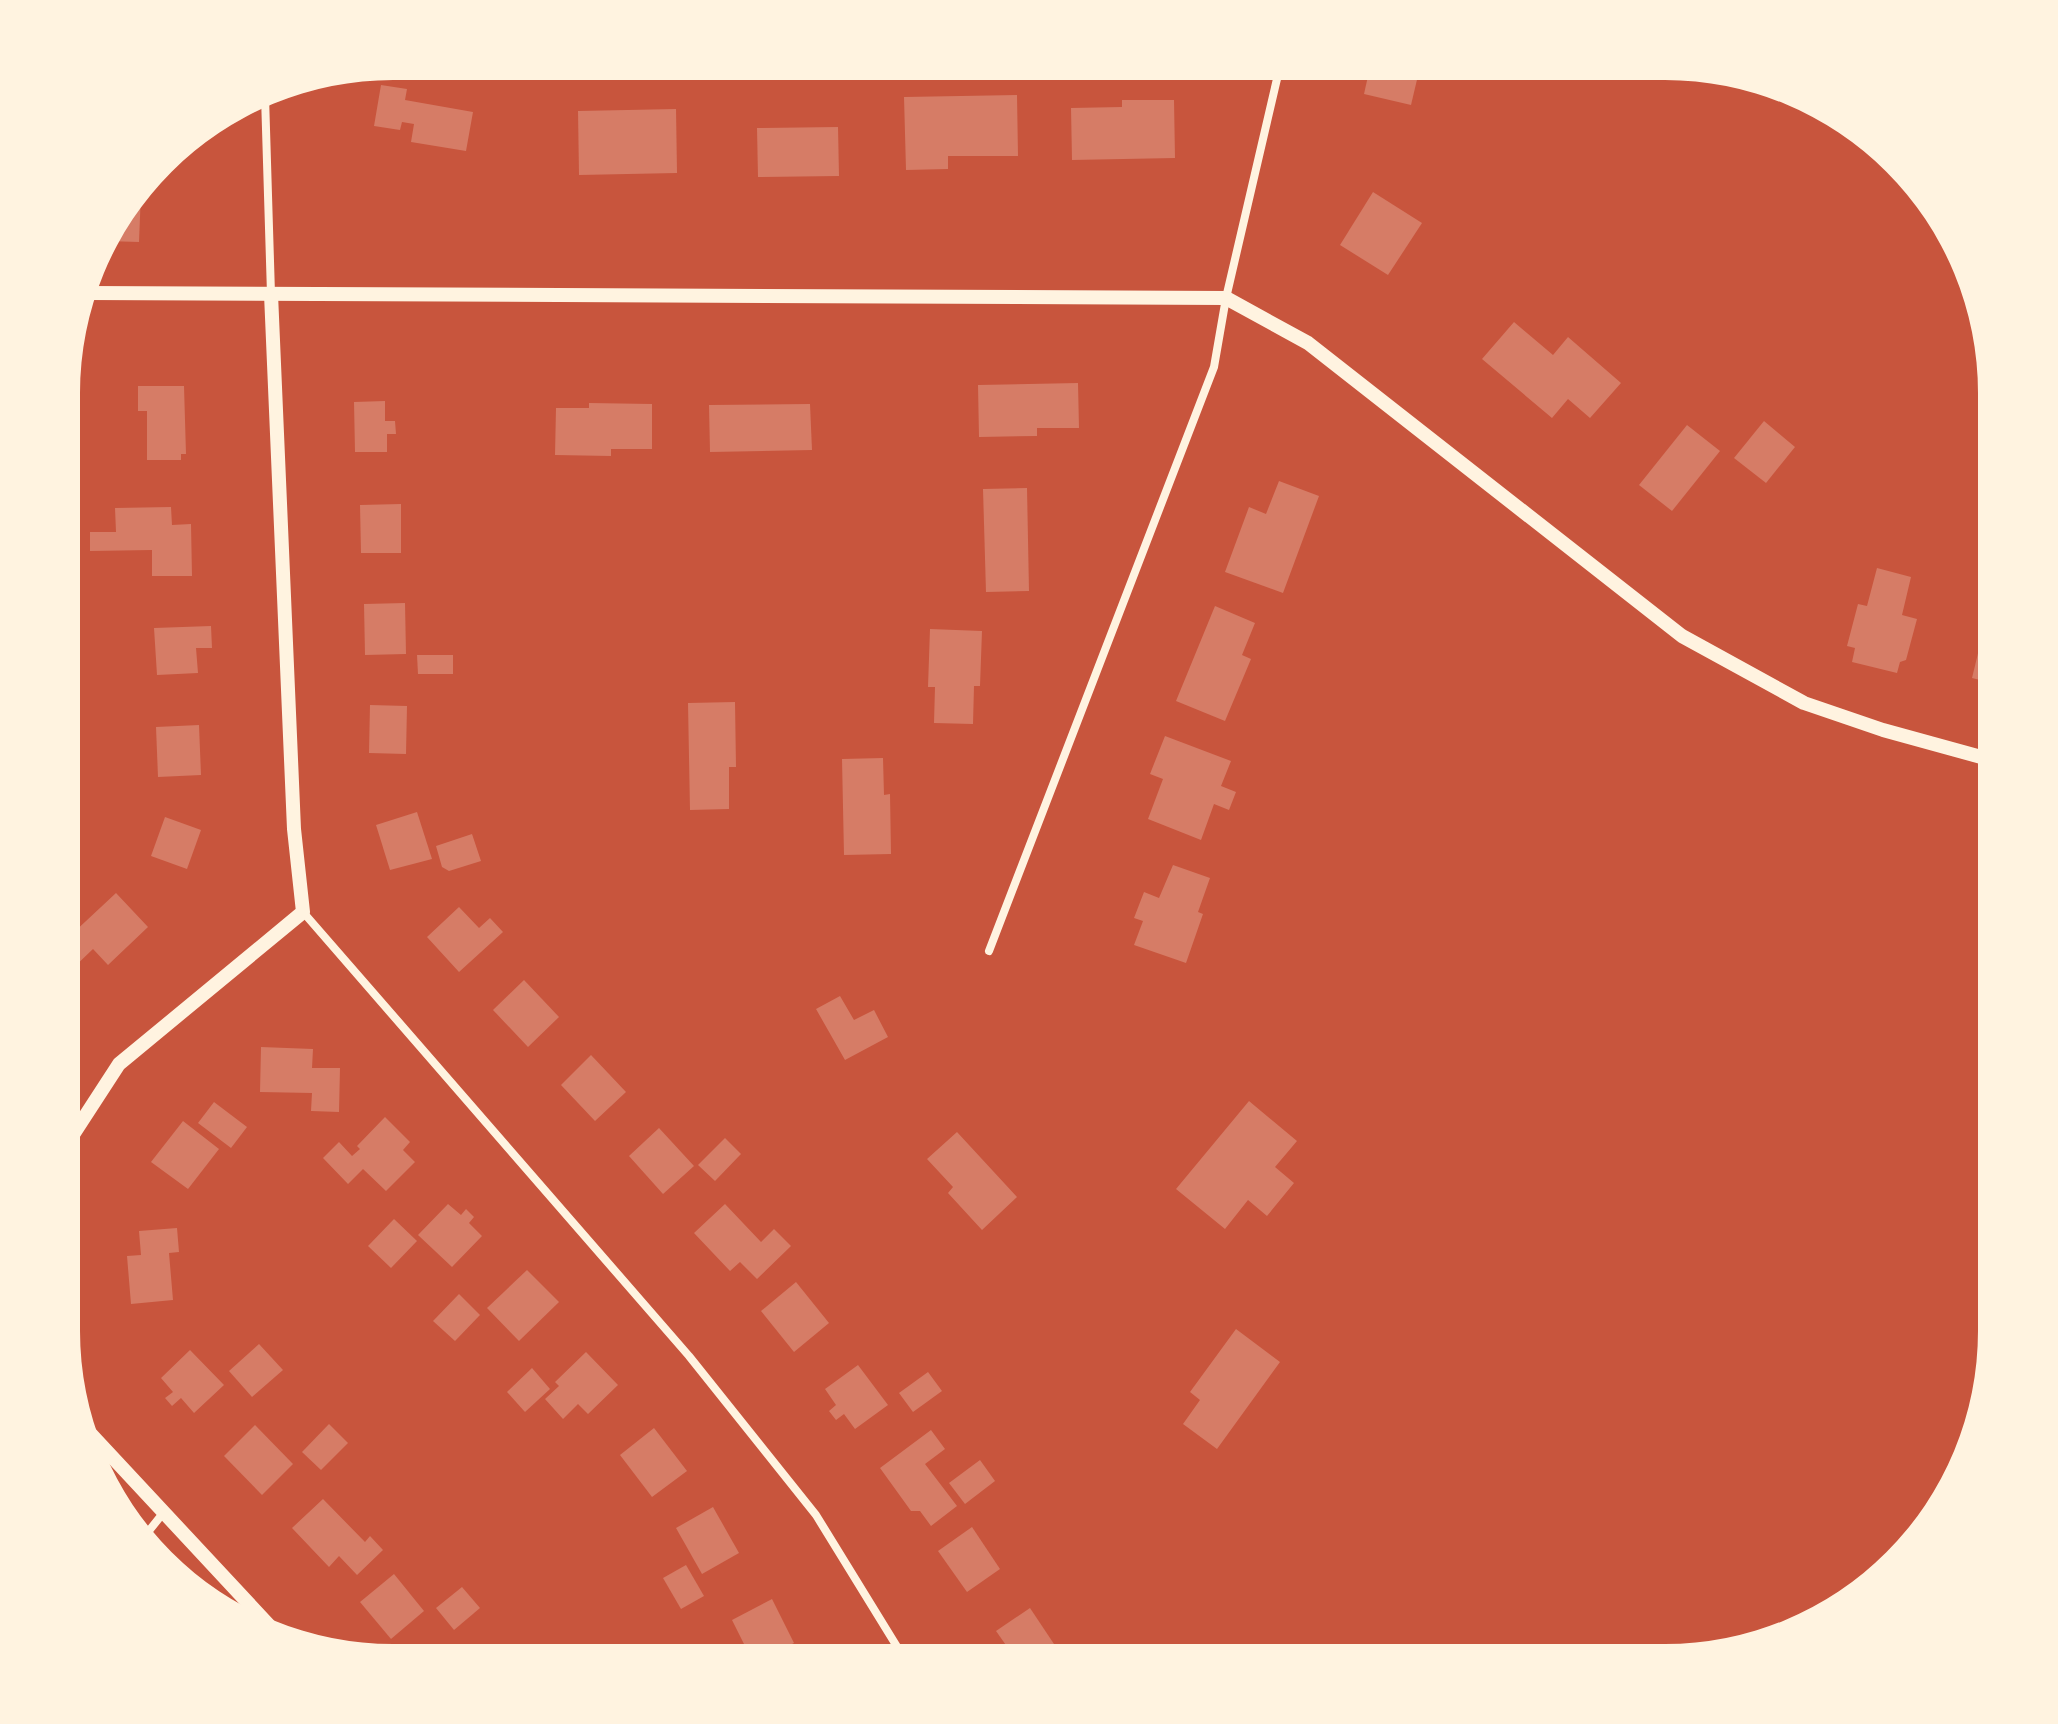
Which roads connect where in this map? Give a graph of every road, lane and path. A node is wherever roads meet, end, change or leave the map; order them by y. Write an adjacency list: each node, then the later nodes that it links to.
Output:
1 (1277, 80): 5 (street)
2 (265, 107): 4 (street)
3 (97, 293): 4 (street)
4 (271, 294): 5 (street); 7 (street)
5 (1226, 298): 6 (street); 8 (street)
6 (1978, 756)
7 (303, 912): 9 (street); 14 (street)
8 (989, 951)
9 (80, 1124)
10 (102, 1446): 11 (street)
11 (164, 1512): 12 (street); 13 (street)
12 (151, 1529)
13 (258, 1614)
14 (895, 1644)

